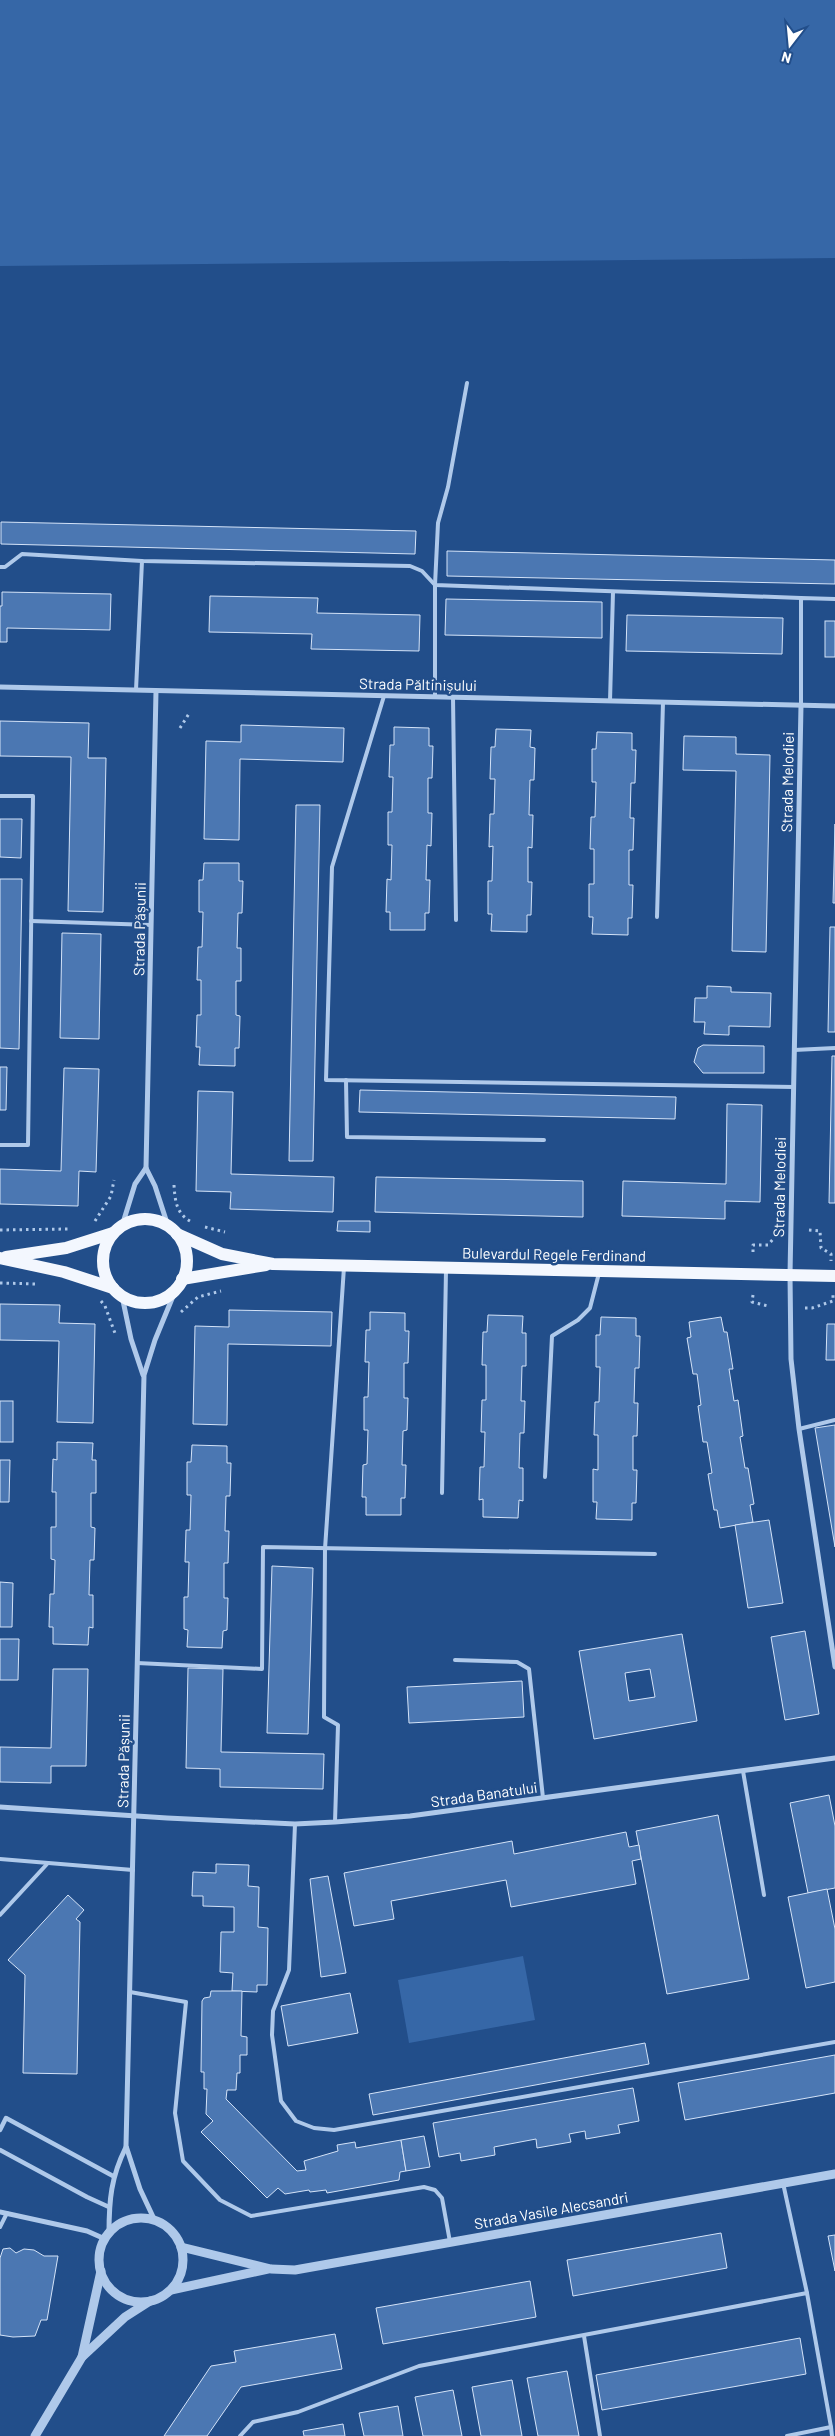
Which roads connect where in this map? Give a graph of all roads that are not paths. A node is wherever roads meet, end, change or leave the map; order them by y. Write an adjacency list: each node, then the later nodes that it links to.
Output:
1 (467, 383): 4 (lane)
2 (142, 561): 3 (lane); 4 (lane); 9 (lane)
3 (0, 567)
4 (435, 586): 5 (lane); 12 (lane)
5 (613, 592): 6 (lane); 14 (lane)
6 (801, 598): 7 (lane); 16 (lane)
7 (835, 599)
8 (0, 687): 9 (street, Strada Păltinișului)
9 (136, 690): 10 (street, Strada Păltinișului)
10 (156, 690): 11 (street, Strada Păltinișului); 22 (street, Strada Pășunii)
11 (384, 696): 12 (street, Strada Păltinișului); 25 (lane)
12 (435, 697): 13 (street, Strada Păltinișului)
13 (453, 697): 14 (street, Strada Păltinișului); 20 (lane)
14 (610, 701): 15 (street, Strada Păltinișului)
15 (664, 702): 16 (street, Strada Păltinișului); 19 (lane)
16 (801, 705): 17 (street, Strada Păltinișului); 24 (street, Strada Melodiei)
17 (835, 706)
18 (0, 796): 21 (lane)
19 (657, 918)
20 (456, 920)
21 (31, 921): 22 (lane); 28 (lane)
22 (151, 925): 29 (street, Strada Pășunii)
23 (835, 1048): 24 (lane)
24 (794, 1050): 26 (street, Strada Melodiei)
25 (346, 1080): 26 (lane); 27 (lane)
26 (794, 1087): 38 (street, Strada Melodiei)
27 (544, 1140)
28 (0, 1145)
29 (146, 1168): 30 (street, Strada Pășunii); 31 (street, Strada Pășunii)
30 (118, 1230): 31 (main road); 32 (main road); 40 (main road)
31 (172, 1230): 33 (main road, Bulevardul Regele Ferdinand); 39 (main road)
32 (0, 1258): 40 (main road)
33 (273, 1264): 34 (main road, Bulevardul Regele Ferdinand); 39 (main road, Bulevardul Regele Ferdinand)
34 (344, 1266): 35 (main road, Bulevardul Regele Ferdinand); 46 (lane)
35 (446, 1268): 36 (main road, Bulevardul Regele Ferdinand); 45 (lane)
36 (600, 1271): 38 (main road, Bulevardul Regele Ferdinand); 44 (lane)
37 (833, 1271): 38 (main road, Bulevardul Regele Ferdinand)
38 (790, 1275): 43 (street, Strada Melodiei)
39 (179, 1284): 40 (main road); 41 (street, Strada Pășunii)
40 (117, 1292): 41 (street, Strada Pășunii)
41 (144, 1376): 49 (street, Strada Pășunii)
42 (835, 1420): 43 (lane)
43 (799, 1429): 50 (street, Strada Melodiei)
44 (545, 1477)
45 (442, 1493)
46 (325, 1549): 47 (lane); 49 (lane); 56 (lane)
47 (655, 1554)
48 (455, 1660): 53 (lane)
49 (137, 1663): 55 (street, Strada Pășunii)
50 (835, 1667)
51 (835, 1758): 52 (street, Strada Banatului)
52 (743, 1771): 53 (street, Strada Banatului); 61 (lane)
53 (543, 1798): 56 (street, Strada Banatului)
54 (0, 1807): 55 (street, Strada Banatului)
55 (134, 1815): 57 (street, Strada Banatului); 60 (street, Strada Pășunii)
56 (335, 1822): 57 (street, Strada Banatului)
57 (295, 1824): 64 (lane)
58 (0, 1859): 59 (lane)
59 (48, 1863): 60 (lane); 62 (lane)
60 (133, 1870): 63 (street, Strada Pășunii)
61 (764, 1895)
62 (0, 1915)
63 (130, 1992): 66 (street, Strada Pășunii); 77 (lane)
64 (835, 2042)
65 (0, 2130): 69 (street)
66 (126, 2146): 69 (street, Strada Pășunii); 74 (street, Strada Pășunii)
67 (0, 2150): 71 (street)
68 (835, 2174): 70 (street, Strada Vasile Alecsandri)
69 (113, 2176): 71 (street, Strada Pășunii)
70 (783, 2183): 77 (street, Strada Vasile Alecsandri); 82 (lane)
71 (109, 2206): 76 (street, Strada Pășunii)
72 (0, 2212): 73 (street)
73 (8, 2213): 75 (lane); 76 (street)
74 (155, 2221): 76 (street); 78 (street)
75 (0, 2227)
76 (107, 2236): 80 (street)
77 (450, 2242): 79 (street, Strada Vasile Alecsandri)
78 (181, 2247): 79 (street, Strada Vasile Alecsandri); 81 (street)
79 (271, 2269): 81 (street, Strada Vasile Alecsandri)
80 (101, 2271): 83 (street); 85 (street)
81 (170, 2290): 83 (street)
82 (807, 2293): 84 (lane); 86 (lane)
83 (150, 2301): 85 (street)
84 (584, 2336): 88 (lane); 89 (lane)
85 (82, 2357): 87 (street)
86 (831, 2427): 90 (lane); 91 (lane)
87 (35, 2436)
88 (240, 2436)
89 (600, 2436)
90 (787, 2436)
91 (832, 2436)

